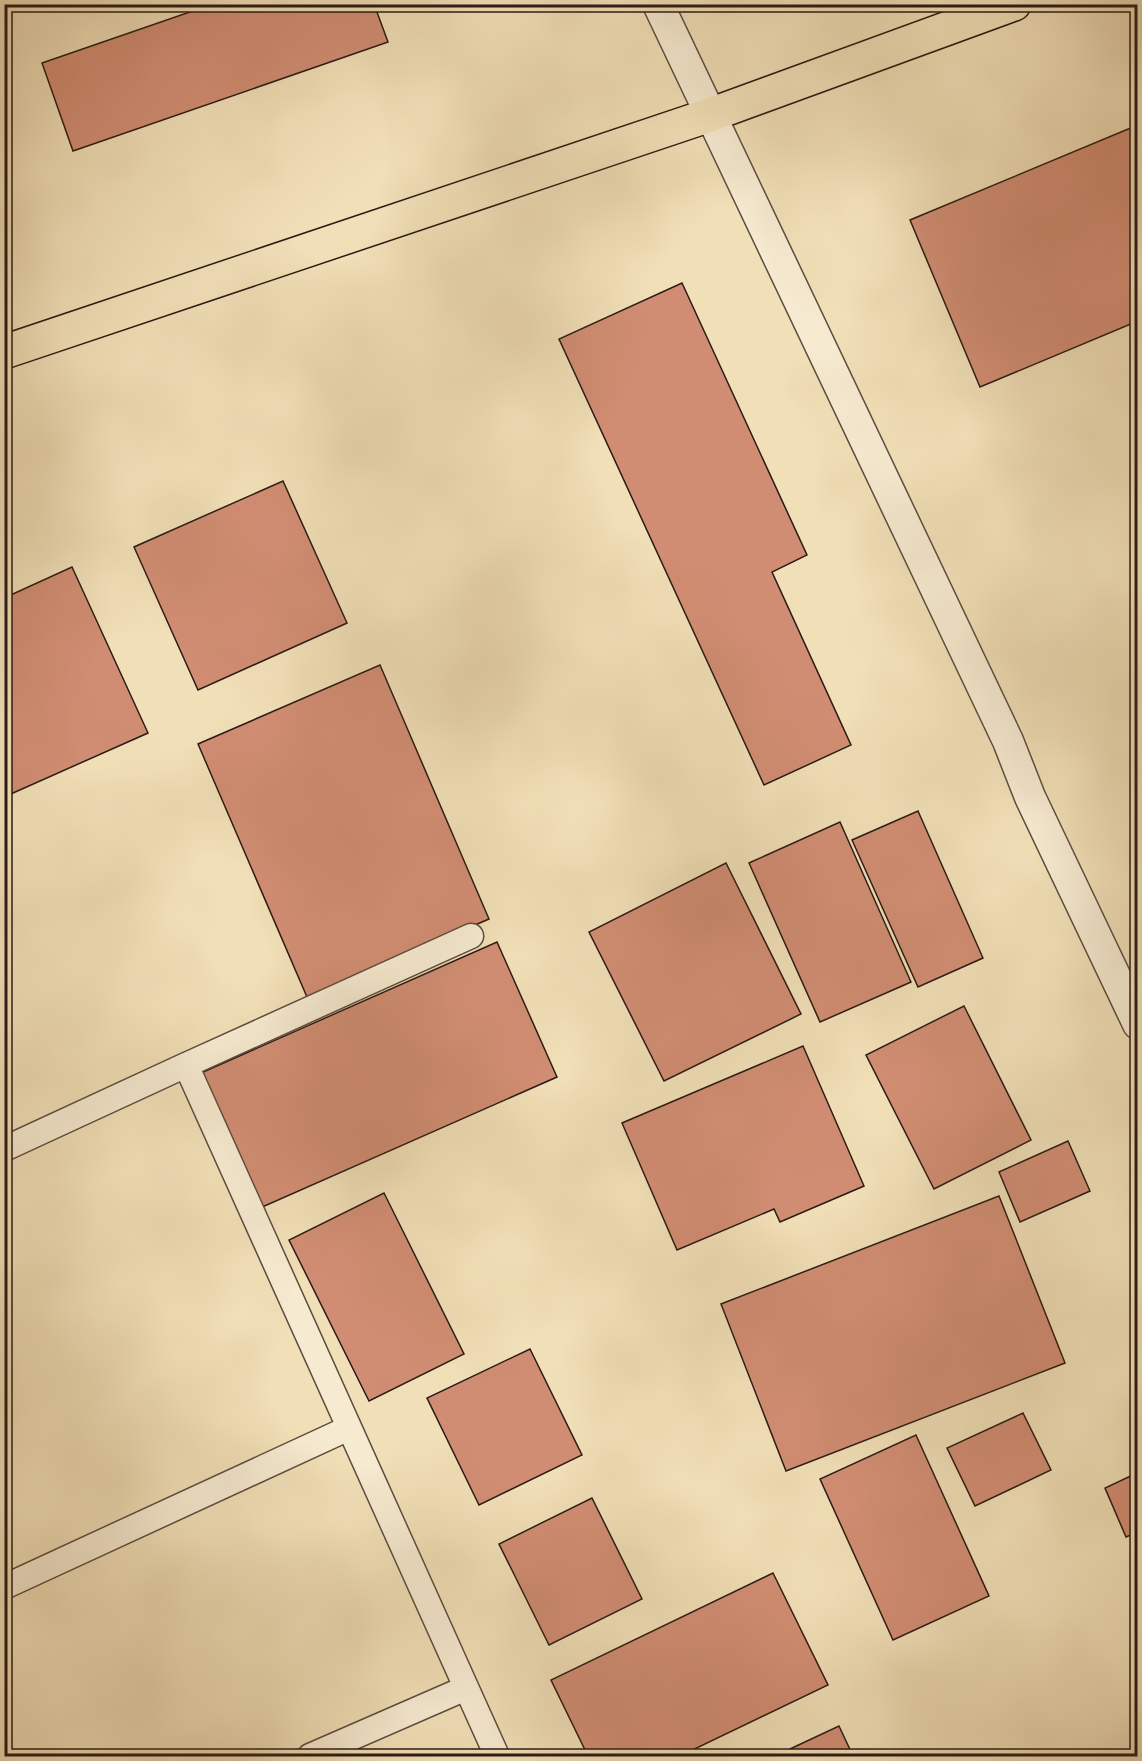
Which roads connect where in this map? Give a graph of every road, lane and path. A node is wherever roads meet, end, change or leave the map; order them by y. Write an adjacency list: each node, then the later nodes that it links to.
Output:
1 (658, 4): 3 (street)
2 (1014, 4): 3 (highway)
3 (710, 115): 4 (highway); 6 (street)
4 (4, 352)
5 (471, 936): 7 (street)
6 (1137, 1024)
7 (186, 1065): 8 (street); 9 (street)
8 (4, 1149)
9 (349, 1428): 10 (street); 11 (street)
10 (4, 1587)
11 (466, 1688): 12 (street); 13 (street)
12 (310, 1756)
13 (497, 1756)

